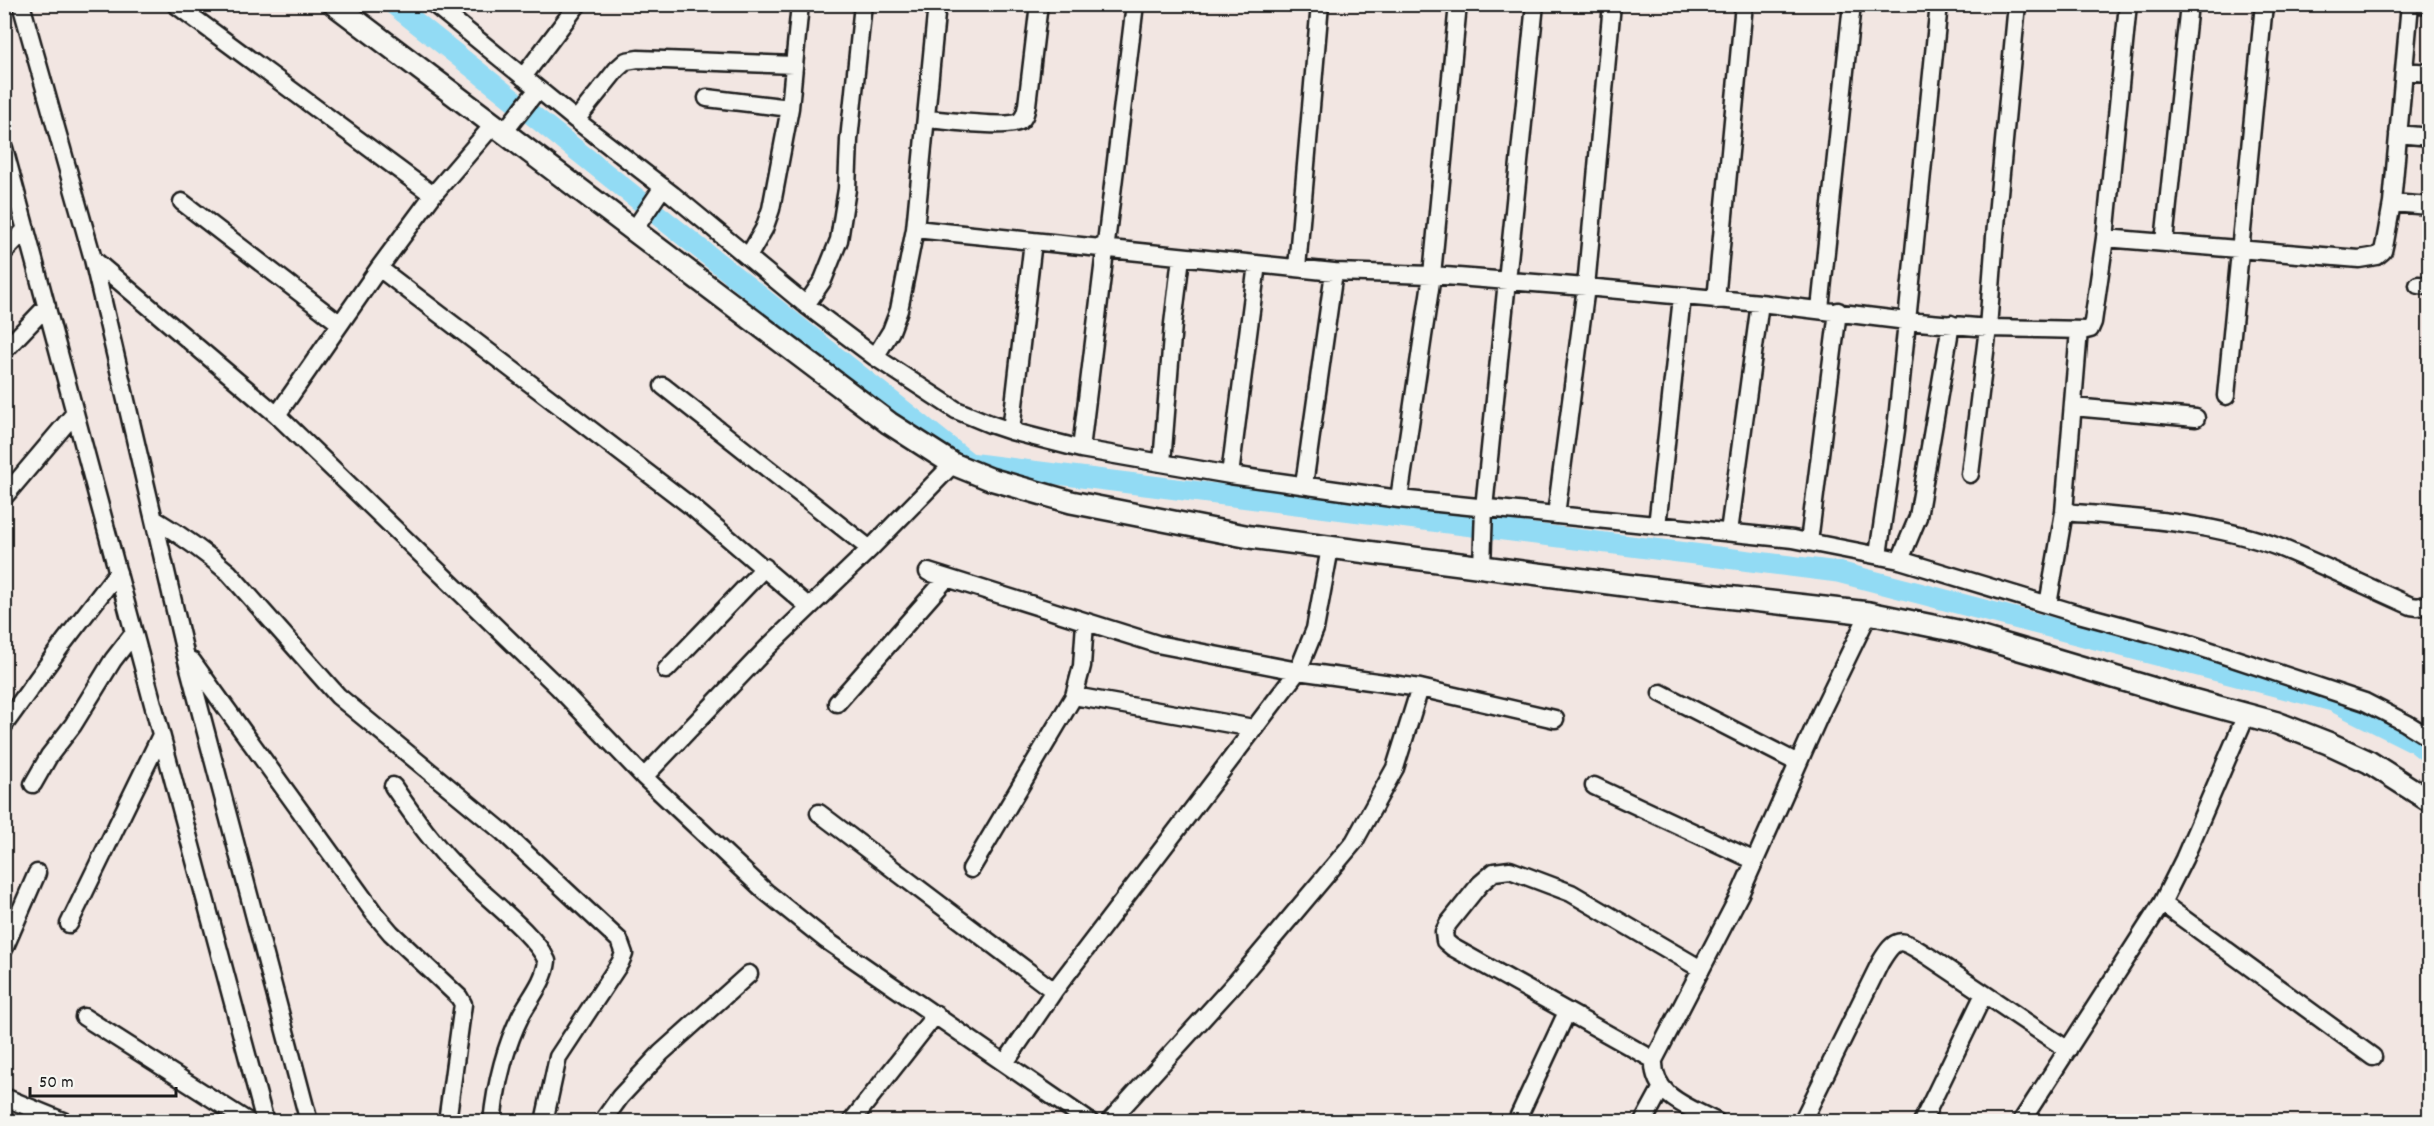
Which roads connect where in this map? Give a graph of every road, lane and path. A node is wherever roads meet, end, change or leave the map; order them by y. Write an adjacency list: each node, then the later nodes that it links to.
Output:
1 (21, 4): 53 (street)
2 (175, 4): 38 (street)
3 (334, 4): 34 (street)
4 (434, 4): 28 (street)
5 (578, 4): 28 (street)
6 (800, 4): 25 (street)
7 (863, 4): 64 (street)
8 (937, 4): 32 (street)
9 (1039, 4): 32 (street)
10 (1135, 4): 48 (street)
11 (1320, 4): 56 (street)
12 (1458, 4): 58 (street)
13 (1535, 4): 59 (street)
14 (1612, 4): 60 (street)
15 (1744, 4): 62 (street)
16 (1852, 4): 66 (street)
17 (1939, 4): 68 (street)
18 (2017, 4): 71 (street)
19 (2128, 4): 45 (street)
20 (2188, 4): 47 (street)
21 (2264, 4): 49 (street)
22 (2410, 4): 26 (street)
23 (2420, 4): 24 (street)
24 (2430, 5)
25 (794, 64): 31 (street); 33 (street)
26 (2404, 71): 27 (street); 35 (street)
27 (2430, 73)
28 (523, 77): 30 (street)
29 (707, 98): 31 (street)
30 (528, 102): 33 (street); 34 (street)
31 (790, 108): 51 (street)
32 (927, 119): 44 (street)
33 (576, 120): 42 (street)
34 (499, 128): 38 (street); 42 (street)
35 (2398, 134): 36 (street); 40 (street)
36 (2430, 137)
37 (4, 148): 43 (street)
38 (433, 195): 55 (street)
39 (182, 202): 69 (street)
40 (2392, 203): 41 (street); 49 (street)
41 (2430, 206)
42 (649, 208): 51 (street); 84 (street)
43 (26, 229): 50 (street); 65 (street)
44 (915, 229): 46 (street); 74 (street)
45 (2105, 238): 47 (street); 72 (street)
46 (1033, 241): 48 (street); 81 (street)
47 (2164, 242): 49 (street)
48 (1107, 249): 52 (street); 82 (street)
49 (2239, 249): 76 (street)
50 (4, 252)
51 (748, 257): 64 (street)
52 (1181, 257): 54 (street); 83 (street)
53 (93, 259): 79 (street); 93 (street)
54 (1257, 264): 56 (street); 86 (street)
55 (379, 268): 69 (street); 102 (street)
56 (1297, 268): 57 (street)
57 (1334, 272): 58 (street); 87 (street)
58 (1432, 275): 59 (street); 89 (street)
59 (1507, 281): 60 (street); 90 (street)
60 (1586, 287): 61 (street); 92 (street)
61 (1682, 297): 62 (street); 94 (street)
62 (1716, 300): 63 (street)
63 (1760, 303): 66 (street); 95 (street)
64 (806, 305): 74 (street)
65 (47, 306): 73 (street); 78 (street)
66 (1820, 309): 67 (street)
67 (1838, 311): 68 (street); 96 (street)
68 (1907, 321): 70 (street); 99 (street)
69 (339, 323): 79 (street)
70 (1951, 324): 71 (street); 101 (street)
71 (1988, 328): 72 (street); 85 (street)
72 (2079, 330): 77 (street)
73 (4, 351)
74 (875, 357): 81 (street)
75 (663, 386): 98 (street)
76 (2226, 396)
77 (2073, 407): 80 (street); 91 (street)
78 (75, 413): 88 (street); 103 (street)
79 (277, 416): 126 (street)
80 (2196, 418)
81 (1011, 431): 82 (street)
82 (1081, 449): 83 (street)
83 (1162, 463): 86 (street)
84 (953, 464): 97 (street); 98 (street)
85 (1970, 474)
86 (1230, 475): 87 (street)
87 (1304, 485): 89 (street)
88 (4, 497)
89 (1399, 499): 90 (street)
90 (1484, 508): 92 (street); 100 (street)
91 (2064, 512): 106 (street); 107 (street)
92 (1556, 515): 94 (street)
93 (154, 519): 112 (street); 159 (street)
94 (1657, 526): 95 (street)
95 (1728, 532): 96 (street)
96 (1809, 542): 99 (street)
97 (1330, 548): 100 (street); 114 (street)
98 (870, 549): 108 (street)
99 (1878, 555): 101 (street)
100 (1482, 558): 109 (street)
101 (1900, 560): 107 (street)
102 (765, 567): 108 (street); 113 (street)
103 (118, 572): 111 (street); 121 (street)
104 (928, 572): 105 (street)
105 (947, 578): 110 (street); 118 (street)
106 (2430, 603)
107 (2048, 605): 124 (street)
108 (809, 607): 126 (street)
109 (1869, 613): 119 (street); 125 (street)
110 (1085, 623): 114 (street); 117 (street)
111 (134, 633): 123 (street); 127 (street)
112 (185, 653): 156 (street); 157 (street)
113 (666, 670)
114 (1298, 671): 115 (street); 122 (street)
115 (1420, 688): 120 (street); 163 (street)
116 (1661, 693): 125 (street)
117 (1074, 696): 122 (street); 133 (street)
118 (837, 703)
119 (2246, 715): 130 (street); 135 (street)
120 (1555, 719)
121 (4, 725)
122 (1253, 728): 140 (street)
123 (161, 735): 136 (street); 155 (street)
124 (2430, 738)
125 (1798, 763): 132 (street)
126 (644, 777): 143 (street)
127 (33, 784)
128 (393, 786): 158 (street)
129 (1594, 786): 132 (street)
130 (2430, 801)
131 (819, 813): 140 (street)
132 (1755, 861): 138 (street)
133 (971, 869)
134 (37, 873): 137 (street)
135 (2162, 903): 145 (street); 146 (street)
136 (69, 924)
137 (4, 949)
138 (1701, 969): 142 (street); 147 (street)
139 (749, 974): 160 (street)
140 (1054, 991): 148 (street)
141 (1984, 994): 145 (street); 167 (street); 168 (street)
142 (1567, 1012): 147 (street); 164 (street)
143 (936, 1014): 148 (street); 161 (street)
144 (84, 1017): 154 (street)
145 (2068, 1050): 152 (street)
146 (2373, 1057)
147 (1654, 1060): 149 (street)
148 (1005, 1064): 151 (street)
149 (1661, 1089): 165 (street); 166 (street)
150 (4, 1097): 153 (street)
151 (1069, 1116): 162 (street)
152 (2029, 1119)
153 (65, 1122)
154 (249, 1122)
155 (265, 1122)
156 (309, 1122)
157 (447, 1122)
158 (492, 1122)
159 (544, 1122)
160 (602, 1122)
161 (851, 1122)
162 (1090, 1122)
163 (1109, 1122)
164 (1516, 1122)
165 (1643, 1122)
166 (1717, 1122)
167 (1802, 1122)
168 (1922, 1122)

